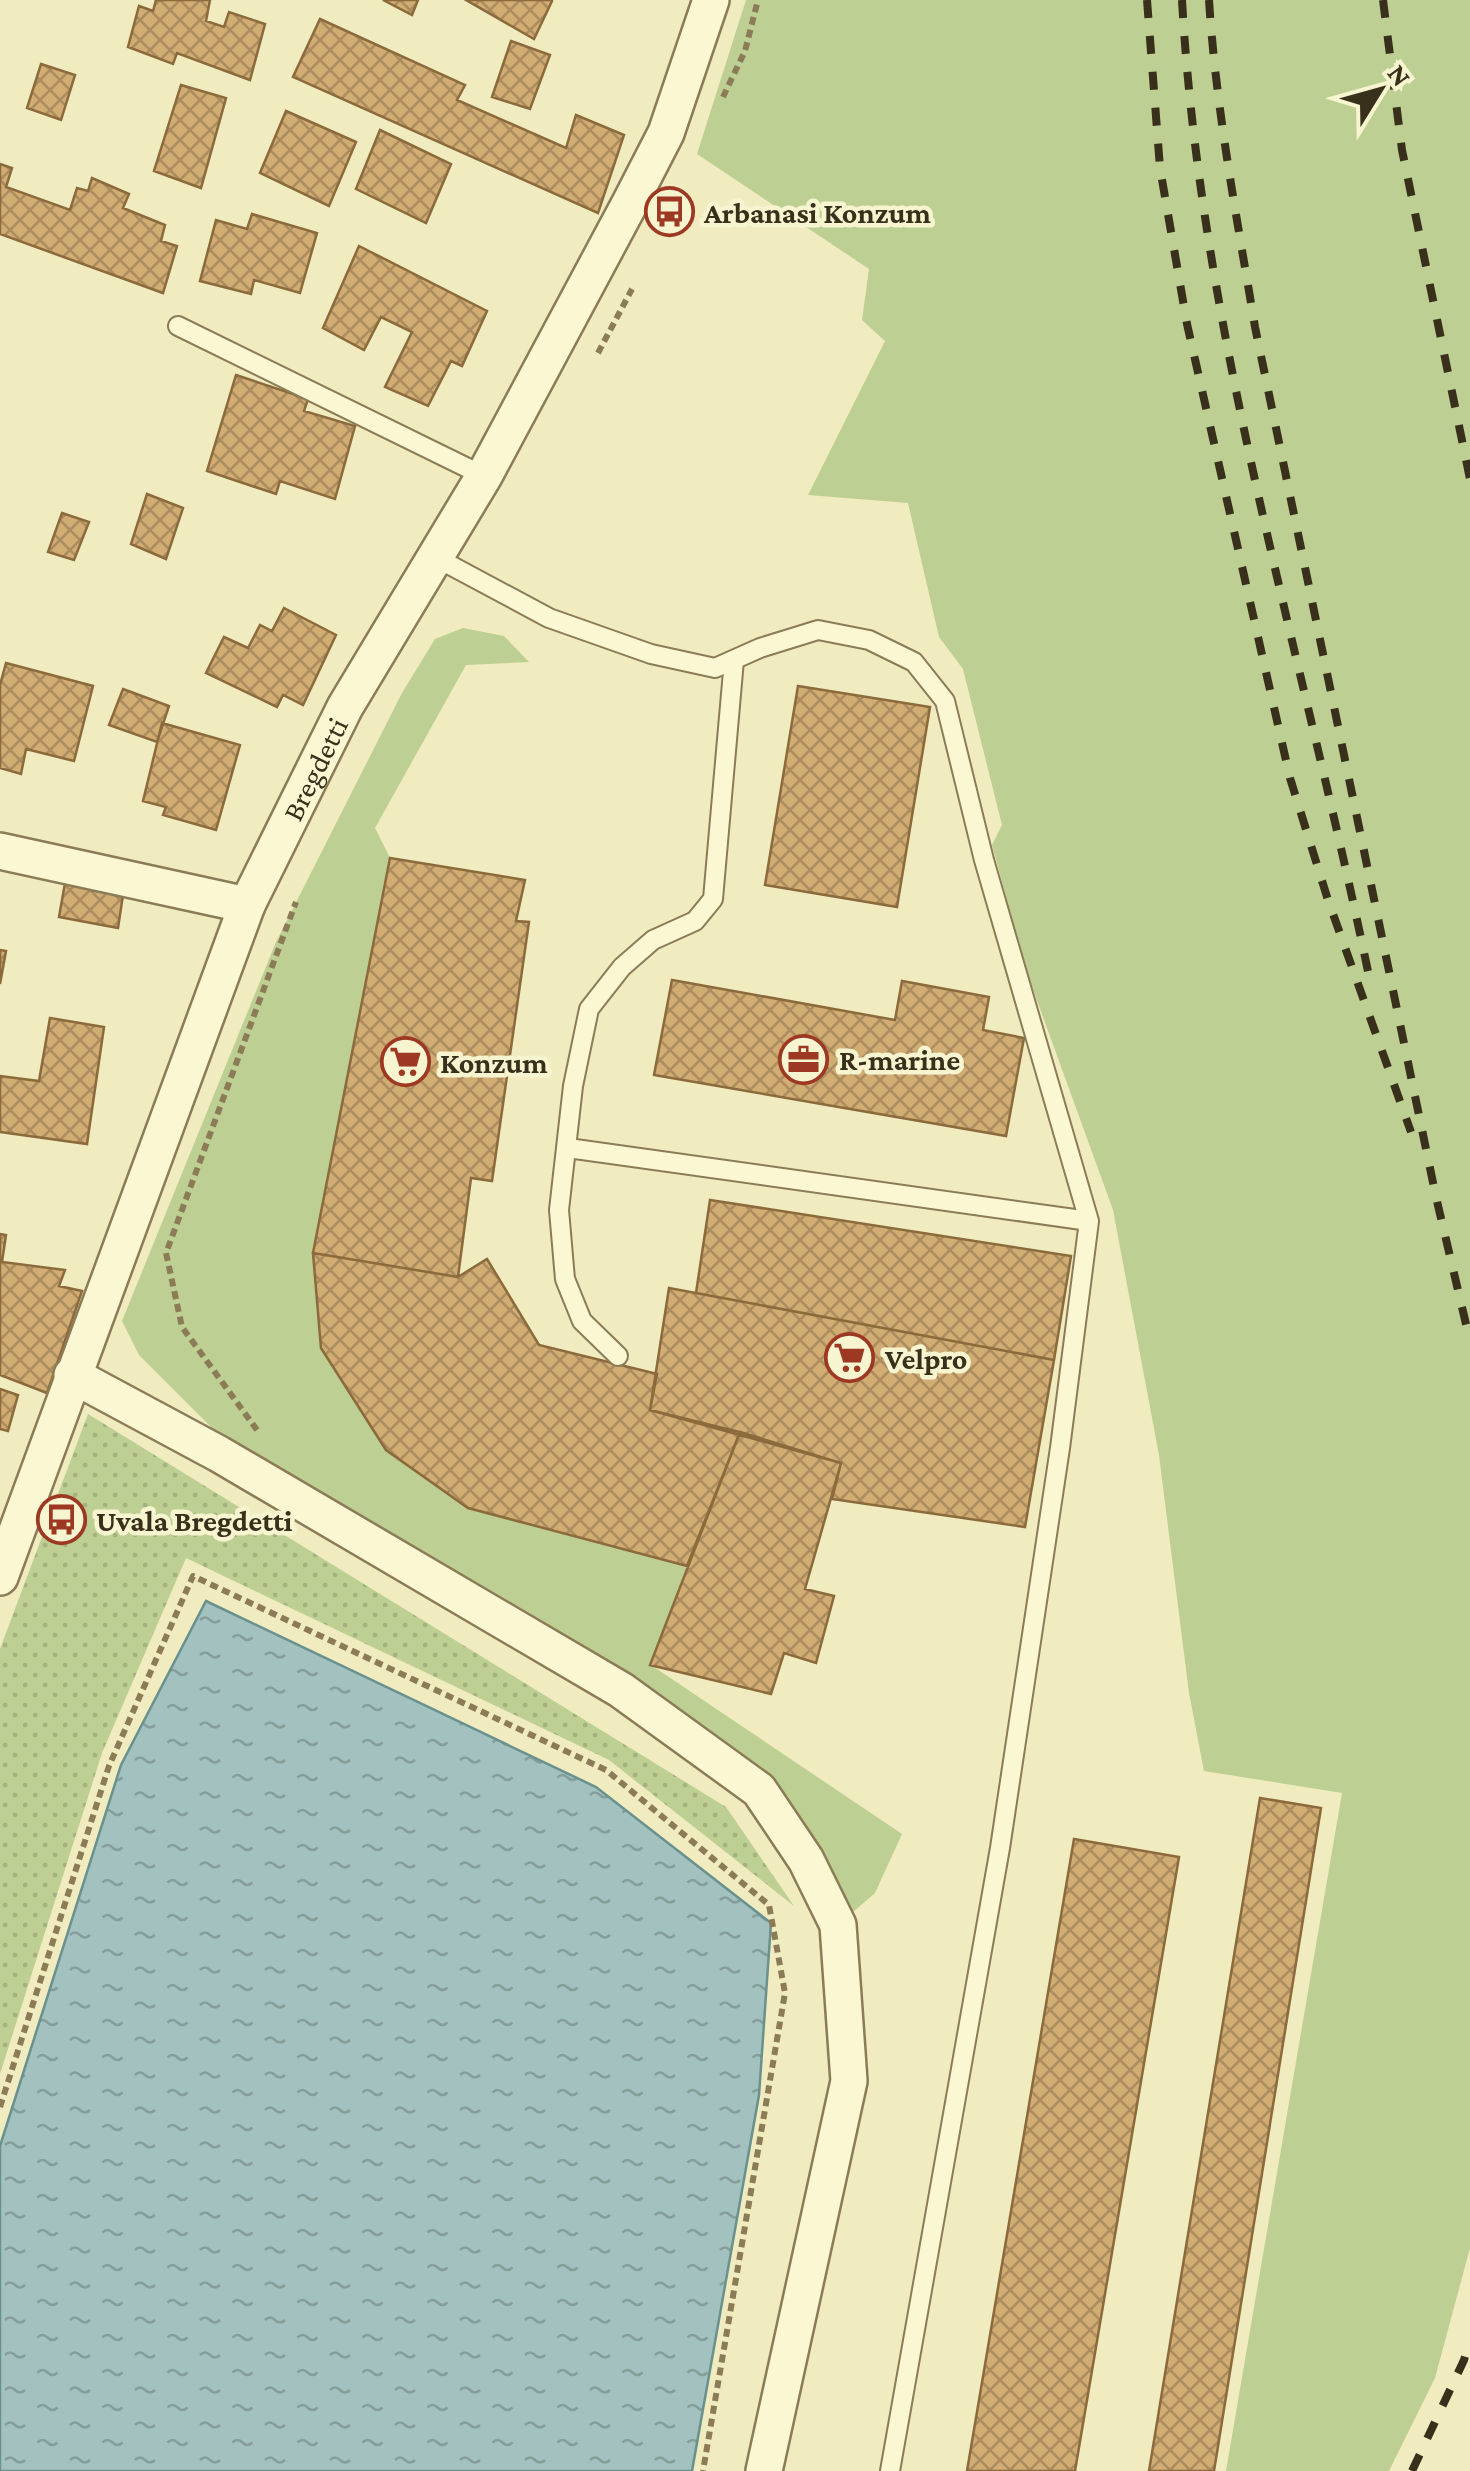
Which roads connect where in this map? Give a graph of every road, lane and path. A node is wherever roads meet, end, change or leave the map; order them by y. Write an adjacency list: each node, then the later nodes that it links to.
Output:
1 (711, 0): 7 (street, Bregdetti)
2 (758, 0): 3 (path)
3 (719, 104)
4 (638, 278): 6 (path)
5 (178, 326): 7 (lane)
6 (594, 360)
7 (484, 476): 8 (street, Bregdetti)
8 (436, 556): 9 (lane); 12 (street, Bregdetti)
9 (734, 660): 13 (lane); 14 (lane)
10 (0, 852): 12 (street)
11 (297, 898): 17 (path)
12 (247, 905): 16 (street, Bregdetti)
13 (568, 1148): 14 (lane); 15 (lane)
14 (1089, 1221): 22 (lane)
15 (618, 1356)
16 (72, 1374): 18 (street, Bregdetti); 21 (street)
17 (260, 1434)
18 (0, 1576)
19 (0, 2107): 20 (path)
20 (703, 2471)
21 (764, 2471)
22 (890, 2471)

